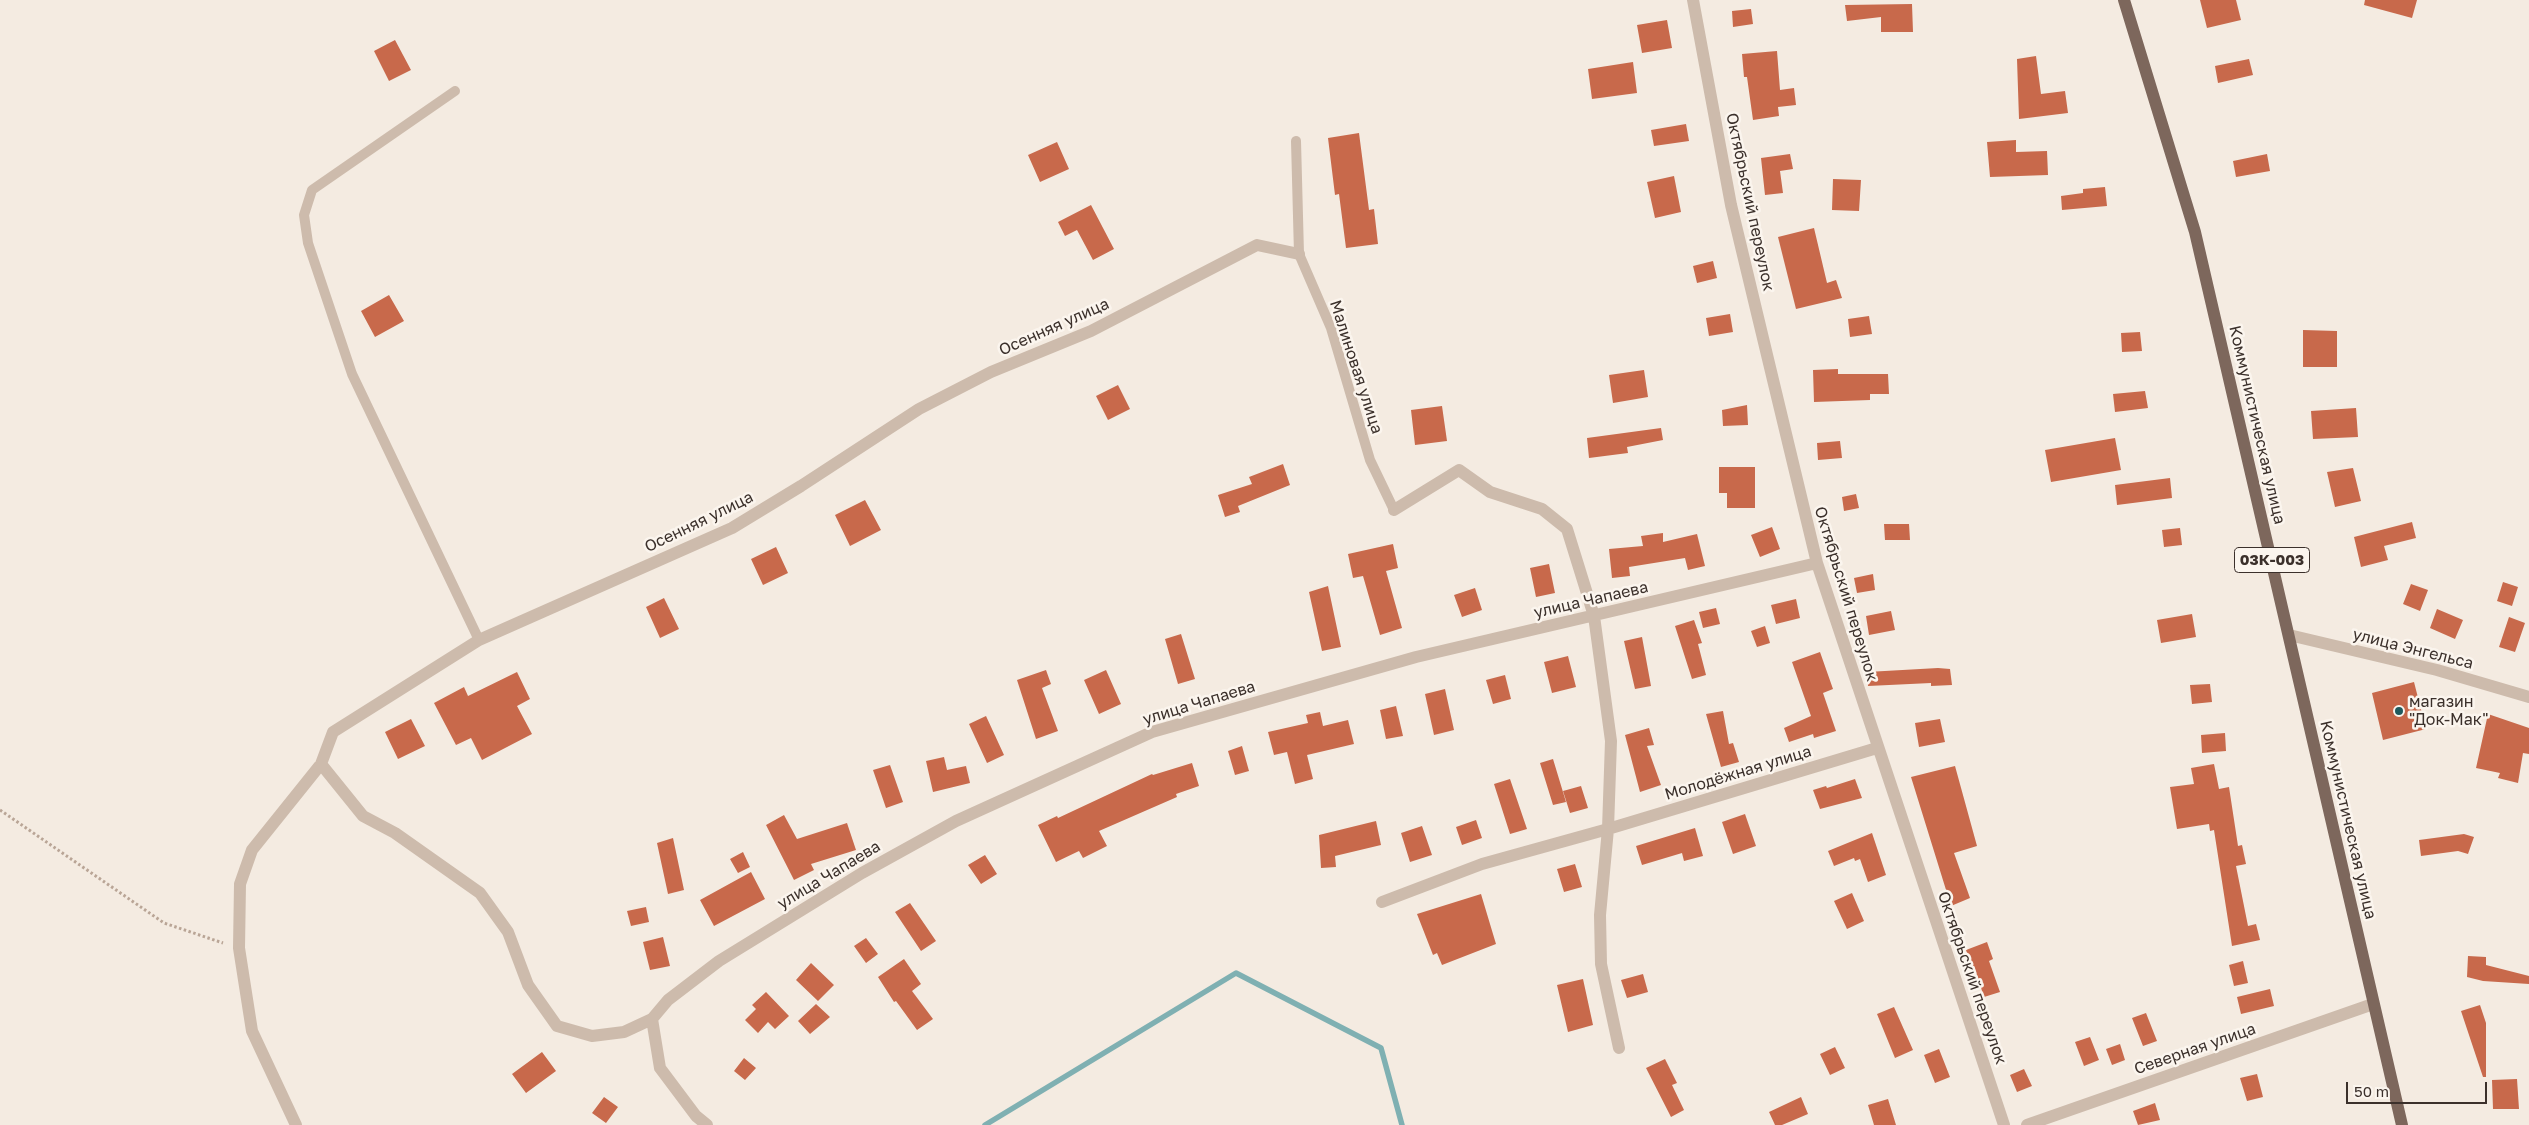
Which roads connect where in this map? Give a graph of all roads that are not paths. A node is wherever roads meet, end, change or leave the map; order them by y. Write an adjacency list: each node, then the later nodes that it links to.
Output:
1 (1693, 0): 7 (street, Октябрьский переулок)
2 (2124, 0): 9 (main road, Коммунистическая улица / 03К-003)
3 (455, 91): 10 (lane)
4 (1296, 141): 5 (lane, Малиновая улица)
5 (1299, 254): 6 (lane, Малиновая улица); 10 (street, Осенняя улица)
6 (1394, 510): 8 (street)
7 (1817, 563): 8 (street, улица Чапаева); 12 (street, Октябрьский переулок)
8 (1594, 616): 14 (street); 17 (street, улица Чапаева)
9 (2289, 635): 11 (street, улица Энгельса); 16 (main road, Коммунистическая улица / 03К-003)
10 (479, 640): 13 (street, Осенняя улица)
11 (2529, 697)
12 (1877, 748): 14 (street, Молодёжная улица); 21 (street, Октябрьский переулок)
13 (321, 764): 17 (street); 19 (street, Осенняя улица)
14 (1608, 829): 15 (street, Молодёжная улица); 18 (street)
15 (1382, 902)
16 (2373, 1004): 22 (street, Северная улица); 23 (main road, Коммунистическая улица / 03К-003)
17 (652, 1020): 20 (street)
18 (1619, 1048)
19 (296, 1125)
20 (707, 1125)
21 (2004, 1125)
22 (2027, 1125)
23 (2402, 1125)

